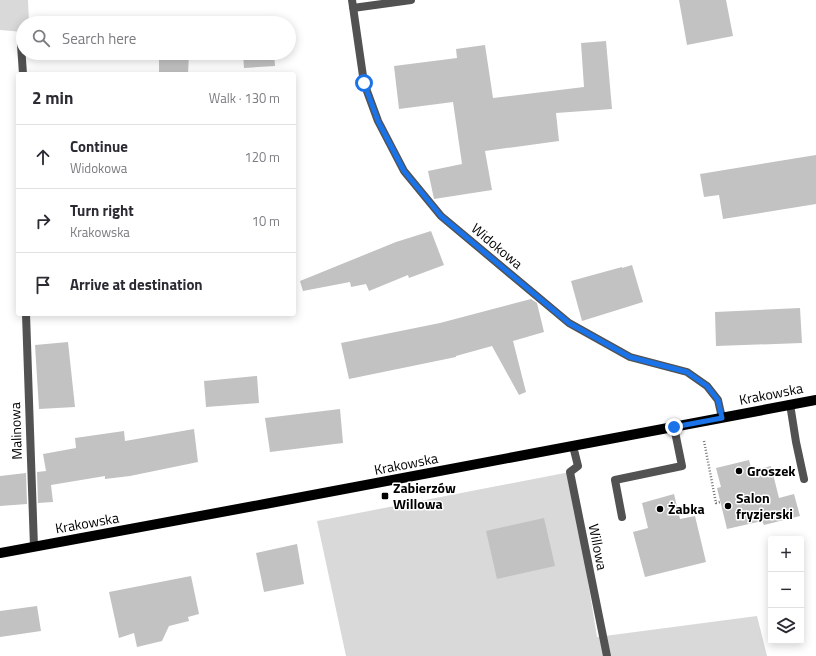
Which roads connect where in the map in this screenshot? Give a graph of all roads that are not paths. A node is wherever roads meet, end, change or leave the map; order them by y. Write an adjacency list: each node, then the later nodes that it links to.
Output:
1 (411, 0): 2 (street, Widokowa)
2 (353, 4): 8 (street, Widokowa)
3 (22, 60): 4 (street)
4 (23, 72)
5 (26, 316): 13 (street, Malinowa)
6 (816, 400): 7 (main road, Krakowska)
7 (790, 404): 8 (main road, Krakowska); 11 (street)
8 (722, 418): 9 (main road, Krakowska)
9 (674, 427): 10 (main road, Krakowska); 12 (street)
10 (573, 446): 13 (main road, Krakowska); 15 (street, Willowa)
11 (804, 479)
12 (622, 516)
13 (34, 547): 14 (main road, Krakowska)
14 (0, 553)
15 (607, 656)

